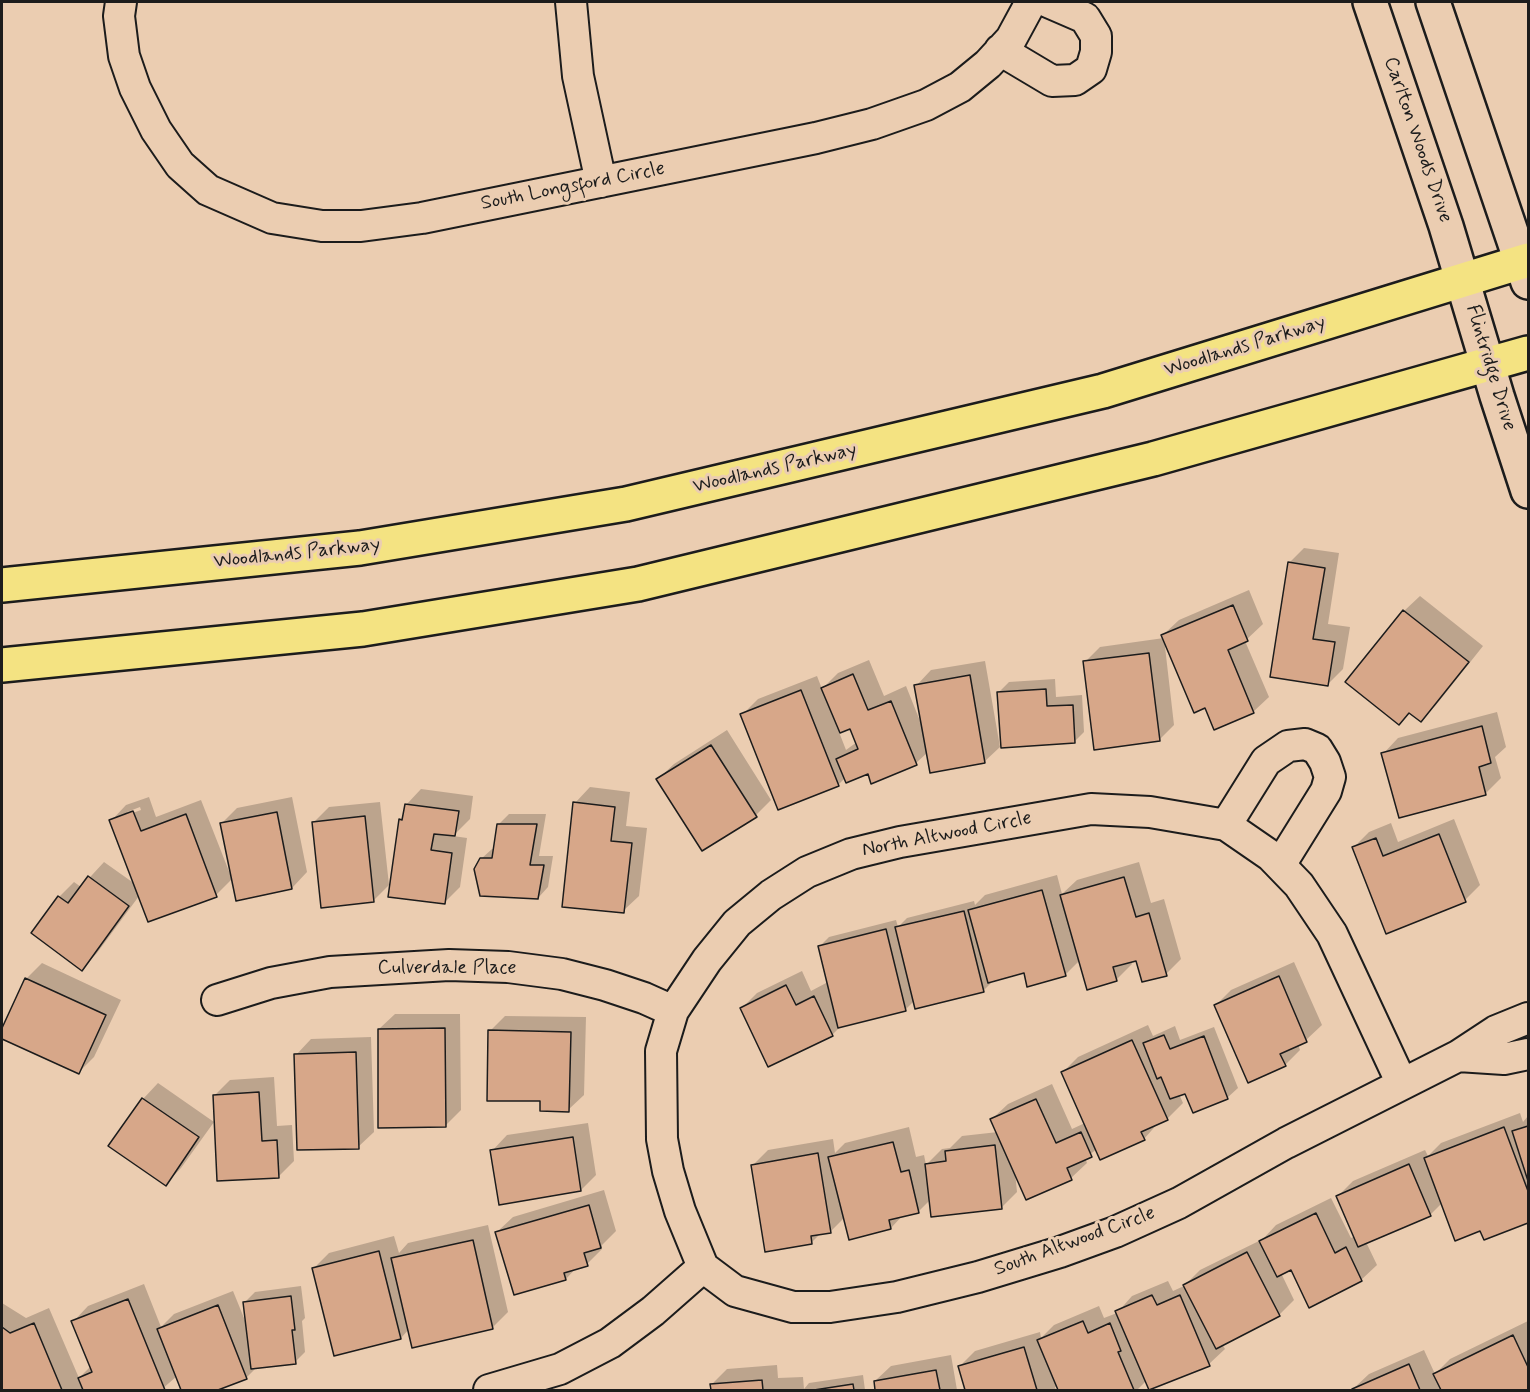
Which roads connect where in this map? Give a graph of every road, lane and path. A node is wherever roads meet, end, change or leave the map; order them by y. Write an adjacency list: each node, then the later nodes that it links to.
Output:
1 (121, 2): 8 (street, South Longsford Circle)
2 (571, 2): 8 (street)
3 (1031, 2): 7 (street, South Longsford Circle)
4 (1047, 2): 7 (street)
5 (1370, 2): 10 (street, Carlton Woods Drive)
6 (1433, 2): 9 (street)
7 (1000, 50): 8 (street, South Longsford Circle)
8 (601, 182)
9 (1526, 268): 10 (main road, Woodlands Parkway)
10 (1463, 279): 12 (street, Flintridge Drive); 14 (main road, Woodlands Parkway)
11 (1528, 353): 12 (main road)
12 (1489, 366): 13 (street, Flintridge Drive); 15 (main road)
13 (1528, 491)
14 (2, 585)
15 (2, 665)
16 (1226, 825): 17 (street, North Altwood Circle); 17 (street); 19 (street, North Altwood Circle)
17 (1280, 865): 23 (street, North Altwood Circle)
18 (217, 1000): 19 (street, Culverdale Place)
19 (673, 1011): 24 (street, North Altwood Circle)
20 (1528, 1018): 22 (street, South Altwood Circle)
21 (1528, 1054): 22 (street)
22 (1458, 1056): 23 (street, South Altwood Circle)
23 (1402, 1084): 24 (street, South Altwood Circle)
24 (704, 1267): 25 (street)
25 (489, 1390)

